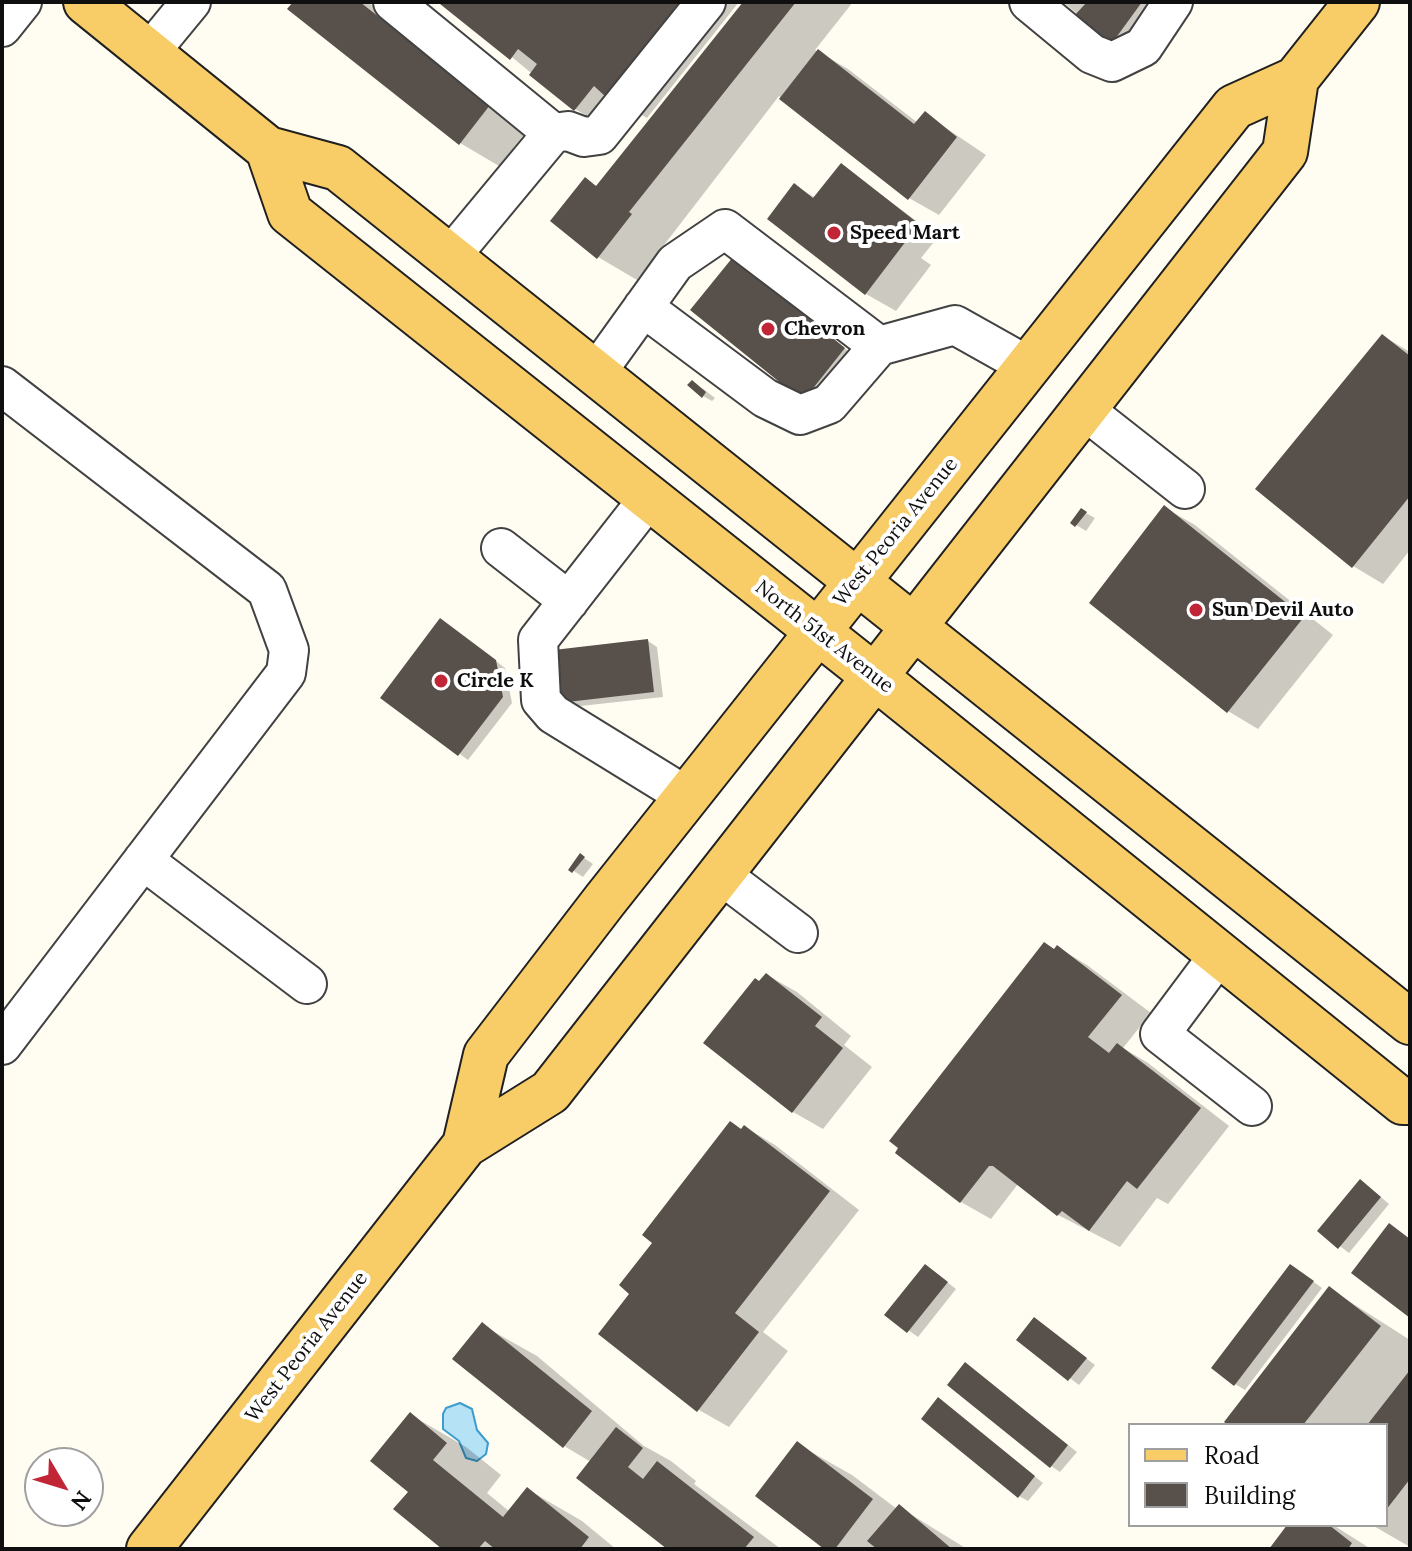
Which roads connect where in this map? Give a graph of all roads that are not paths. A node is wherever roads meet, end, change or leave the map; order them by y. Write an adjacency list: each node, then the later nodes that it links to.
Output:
1 (22, 2): 9 (street)
2 (86, 2): 10 (main road)
3 (191, 2): 10 (street)
4 (393, 2): 12 (street)
5 (706, 2): 12 (street)
6 (1029, 2): 7 (street)
7 (1173, 2)
8 (1357, 2): 11 (main road, West Peoria Avenue)
9 (2, 27)
10 (149, 53): 13 (main road)
11 (1296, 79): 17 (main road, West Peoria Avenue); 20 (main road, West Peoria Avenue)
12 (553, 133): 14 (street)
13 (268, 149): 14 (main road); 22 (main road, North 51st Avenue)
14 (450, 257): 18 (main road)
15 (643, 307): 16 (street); 16 (street); 18 (street)
16 (879, 346): 17 (street)
17 (1028, 366): 24 (main road, West Peoria Avenue)
18 (596, 373): 24 (main road)
19 (2, 386): 30 (street)
20 (1082, 408): 21 (street); 26 (main road, West Peoria Avenue)
21 (1185, 489)
22 (649, 498): 25 (street); 27 (main road, North 51st Avenue)
23 (501, 548): 25 (street)
24 (856, 581): 26 (main road); 27 (main road, West Peoria Avenue)
25 (569, 601): 29 (street)
26 (913, 626): 28 (main road, West Peoria Avenue); 35 (main road)
27 (817, 631): 28 (main road, North 51st Avenue); 29 (main road, West Peoria Avenue)
28 (874, 676): 31 (main road, West Peoria Avenue); 33 (main road, North 51st Avenue)
29 (686, 796): 39 (main road, West Peoria Avenue)
30 (143, 860): 34 (street); 36 (street)
31 (720, 874): 32 (street); 39 (main road, West Peoria Avenue)
32 (798, 933)
33 (1219, 955): 37 (main road, North 51st Avenue); 38 (street)
34 (307, 984)
35 (1410, 1022)
36 (2, 1045)
37 (1410, 1102)
38 (1252, 1106)
39 (465, 1145): 40 (main road, West Peoria Avenue)
40 (149, 1549)

